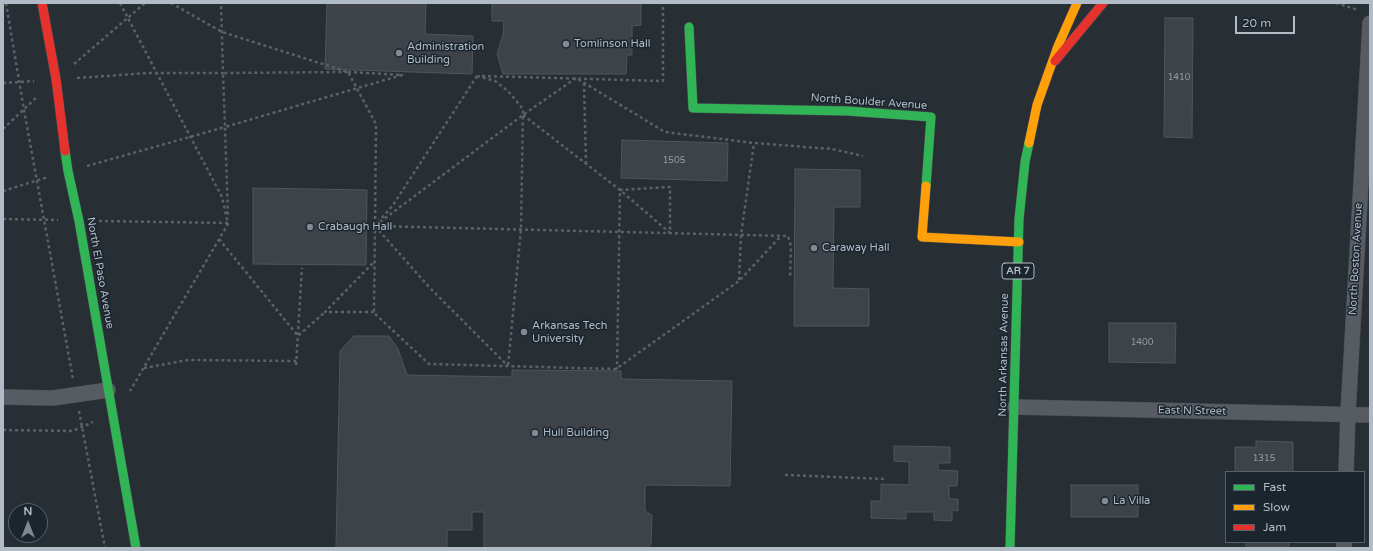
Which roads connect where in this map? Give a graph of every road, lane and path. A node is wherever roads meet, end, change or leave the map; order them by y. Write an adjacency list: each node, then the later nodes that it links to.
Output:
1 (6, 3): 23 (path)
2 (42, 3): 22 (main road, North El Paso Avenue)
3 (120, 3): 12 (path)
4 (145, 3): 12 (path)
5 (171, 3): 15 (path)
6 (221, 3): 15 (path)
7 (662, 3): 21 (path)
8 (1077, 3): 16 (main road, North Arkansas Avenue / AR 7)
9 (1103, 3): 16 (main road)
10 (1336, 3): 11 (path)
11 (1359, 11)
12 (128, 18): 18 (path); 22 (path)
13 (1370, 23): 65 (street, North Boston Avenue)
14 (689, 27): 49 (main road, North Boulder Avenue)
15 (222, 32): 17 (path); 19 (path)
16 (1051, 65): 49 (main road, North Arkansas Avenue / AR 7)
17 (348, 72): 19 (path); 26 (path); 26 (path)
18 (157, 73): 19 (path); 22 (path); 31 (path)
19 (223, 73): 29 (path)
20 (477, 76): 21 (path); 28 (path); 42 (path)
21 (576, 78): 28 (path)
22 (56, 79): 23 (path); 27 (path); 34 (main road, North El Paso Avenue)
23 (19, 82): 24 (path); 27 (path)
24 (3, 83)
25 (584, 83): 33 (path)
26 (356, 88): 29 (path); 42 (path)
27 (24, 110): 30 (path); 35 (path)
28 (523, 116): 33 (path); 42 (path); 43 (path)
29 (225, 126): 31 (path); 41 (path)
30 (3, 129)
31 (190, 137): 34 (path); 41 (path)
32 (754, 143): 46 (path)
33 (586, 164): 36 (path)
34 (68, 171): 35 (path); 40 (main road, North El Paso Avenue)
35 (36, 181): 37 (path); 39 (path)
36 (620, 190): 44 (path); 45 (path); 45 (path)
37 (3, 191)
38 (3, 219): 39 (path)
39 (44, 220): 40 (path); 61 (path)
40 (79, 221): 41 (path); 60 (main road, North El Paso Avenue)
41 (228, 224): 48 (path)
42 (375, 226): 43 (path); 50 (path); 55 (path); 57 (path)
43 (521, 229): 44 (path); 57 (path)
44 (620, 232): 45 (path); 59 (path)
45 (670, 233): 46 (path)
46 (741, 235): 47 (path); 53 (path)
47 (781, 236): 52 (path); 53 (path)
48 (219, 239): 56 (path); 58 (path)
49 (1019, 242): 63 (main road, North Arkansas Avenue / AR 7)
50 (374, 262): 54 (path); 55 (path)
51 (302, 268): 56 (path)
52 (790, 278)
53 (739, 281): 59 (path)
54 (325, 312): 55 (path); 56 (path)
55 (374, 313): 57 (path)
56 (298, 336): 58 (path)
57 (508, 366): 59 (path)
58 (144, 368): 64 (path)
59 (616, 369)
60 (108, 390): 61 (street); 64 (main road, North El Paso Avenue)
61 (76, 395): 62 (street); 67 (path)
62 (3, 398)
63 (1015, 407): 65 (street, East N Street); 74 (main road, North Arkansas Avenue / AR 7)
64 (112, 414): 67 (path); 73 (main road, North El Paso Avenue)
65 (1348, 414): 66 (street, East N Street); 69 (street, North Boston Avenue)
66 (1370, 415)
67 (82, 427): 68 (path); 72 (path)
68 (3, 430)
69 (1346, 471)
70 (785, 475): 71 (path)
71 (885, 479)
72 (105, 548)
73 (136, 548)
74 (1010, 548)

